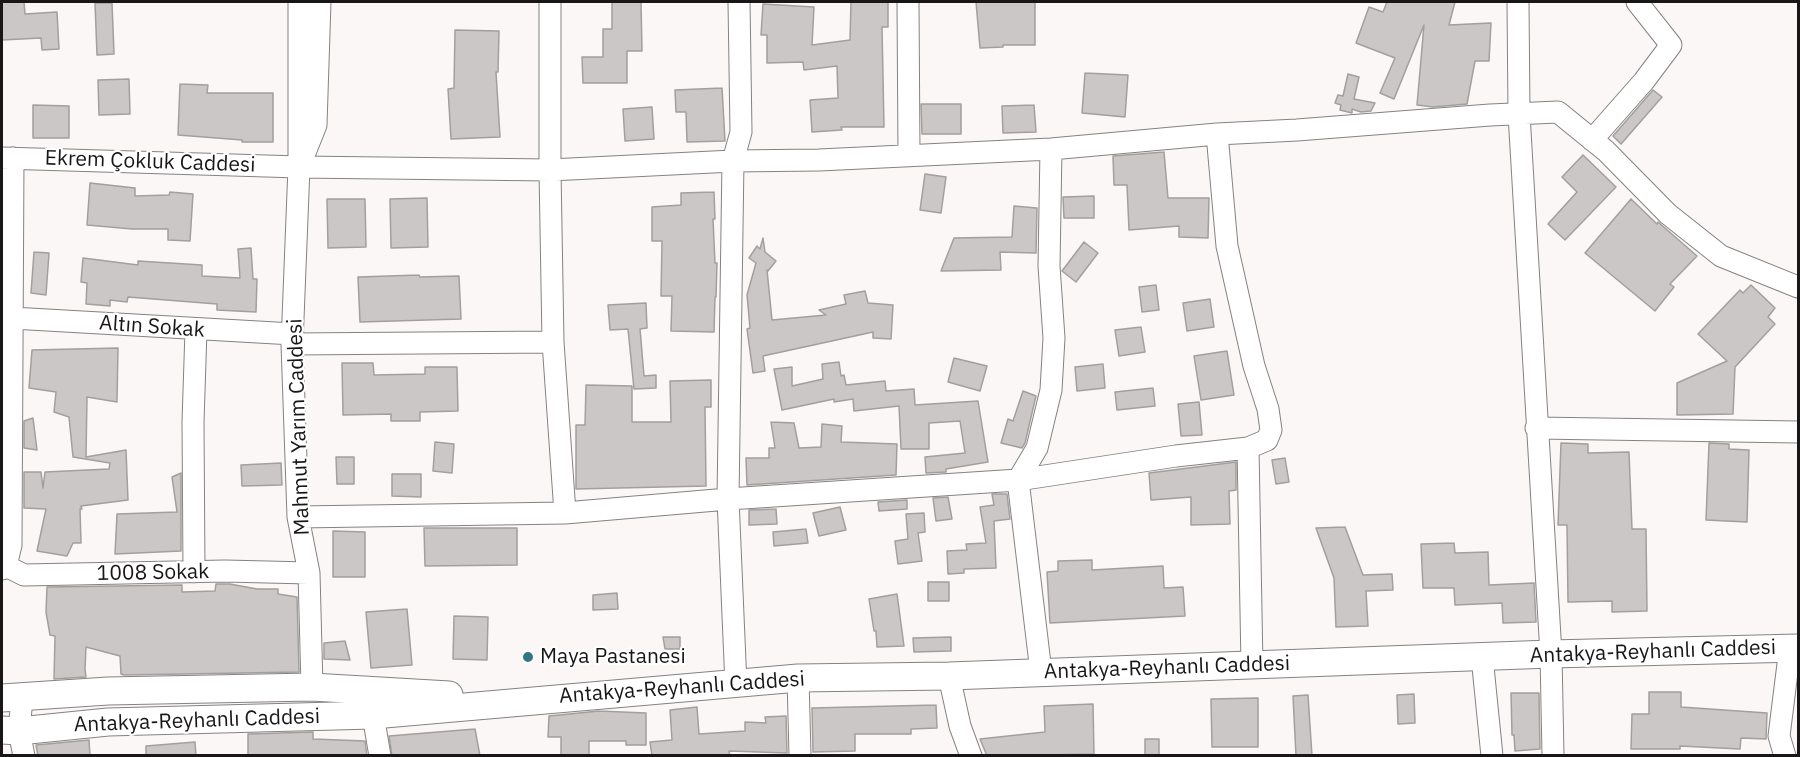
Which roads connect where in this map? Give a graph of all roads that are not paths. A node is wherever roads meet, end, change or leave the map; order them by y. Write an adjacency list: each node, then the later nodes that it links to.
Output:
1 (299, 2): 16 (street, Mahmut Yarım Caddesi)
2 (320, 2): 16 (street, Mahmut Yarım Caddesi)
3 (544, 2): 4 (street)
4 (550, 2): 17 (street)
5 (739, 2): 15 (street)
6 (908, 2): 13 (street)
7 (1518, 2): 9 (street)
8 (1637, 2): 11 (street)
9 (1519, 114): 10 (street, Ekrem Çokluk Caddesi); 11 (street, Ekrem Çokluk Caddesi); 23 (street)
10 (1217, 134): 12 (street, Ekrem Çokluk Caddesi); 25 (street)
11 (1592, 140): 18 (street, Ekrem Çokluk Caddesi)
12 (1051, 150): 13 (street, Ekrem Çokluk Caddesi); 26 (street)
13 (909, 155): 15 (street, Ekrem Çokluk Caddesi)
14 (7, 158): 16 (street, Ekrem Çokluk Caddesi); 19 (street)
15 (733, 161): 17 (street, Ekrem Çokluk Caddesi); 27 (street)
16 (299, 167): 17 (street, Ekrem Çokluk Caddesi); 21 (street, Mahmut Yarım Caddesi)
17 (550, 170): 22 (street)
18 (1798, 287)
19 (12, 318): 20 (street, Altın Sokak); 30 (street)
20 (196, 330): 21 (street, Altın Sokak); 31 (street)
21 (292, 339): 22 (street, Altın Sokak); 29 (street, Mahmut Yarım Caddesi)
22 (553, 342): 28 (street)
23 (1536, 428): 24 (street); 34 (street)
24 (1798, 432)
25 (1248, 448): 26 (street); 36 (street)
26 (1018, 480): 27 (street); 37 (street)
27 (728, 500): 28 (street); 40 (street)
28 (565, 513): 29 (street)
29 (298, 517): 32 (street, Mahmut Yarım Caddesi)
30 (4, 568): 31 (street, 1008 Sokak)
31 (194, 572): 32 (street, 1008 Sokak)
32 (309, 573): 41 (street, Mahmut Yarım Caddesi)
33 (1794, 648): 34 (main road, Antakya-Reyhanlı Caddesi); 51 (street)
34 (1551, 654): 35 (main road, Antakya-Reyhanlı Caddesi); 50 (street)
35 (1482, 657): 36 (main road, Antakya-Reyhanlı Caddesi); 49 (street)
36 (1252, 666): 37 (main road, Antakya-Reyhanlı Caddesi)
37 (1041, 672): 38 (main road, Antakya-Reyhanlı Caddesi)
38 (949, 676): 39 (main road, Antakya-Reyhanlı Caddesi); 48 (street)
39 (798, 678): 40 (main road, Antakya-Reyhanlı Caddesi); 47 (street)
40 (736, 685): 43 (main road, Antakya-Reyhanlı Caddesi)
41 (312, 687): 42 (main road, Antakya-Reyhanlı Caddesi); 43 (main road, Antakya-Reyhanlı Caddesi)
42 (12, 698): 45 (street)
43 (537, 699): 44 (main road, Antakya-Reyhanlı Caddesi)
44 (373, 715): 45 (main road, Antakya-Reyhanlı Caddesi); 46 (street)
45 (15, 739)
46 (380, 756)
47 (800, 756)
48 (971, 756)
49 (1492, 756)
50 (1553, 756)
51 (1785, 756)

